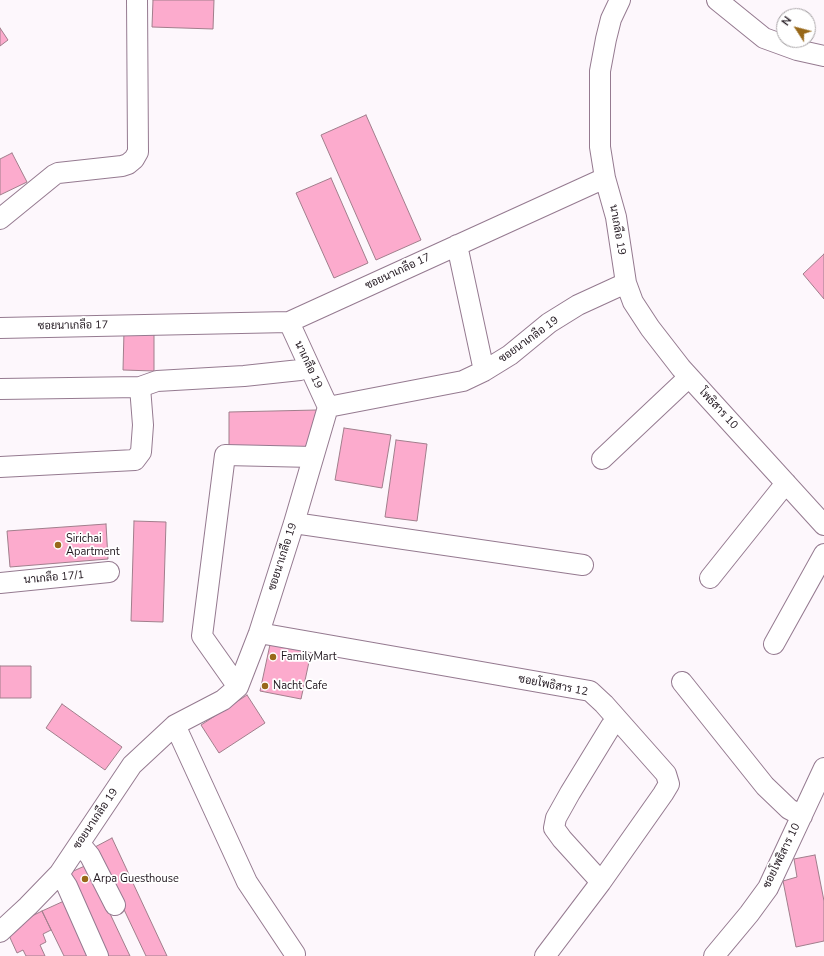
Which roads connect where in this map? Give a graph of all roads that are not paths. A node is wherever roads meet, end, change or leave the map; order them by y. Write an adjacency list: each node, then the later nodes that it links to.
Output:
1 (137, 0): 6 (street)
2 (620, 0): 5 (street)
3 (717, 0): 4 (street)
4 (824, 56)
5 (606, 178): 7 (street, ซอยนาเกลือ 17); 8 (street, นาเกลือ 19)
6 (0, 219)
7 (457, 245): 9 (street, ซอยนาเกลือ 17); 12 (street)
8 (626, 283): 12 (street, ซอยนาเกลือ 19); 13 (street, โพธิสาร 10)
9 (288, 322): 10 (street, ซอยนาเกลือ 17); 11 (street, นาเกลือ 19)
10 (0, 328)
11 (309, 366): 14 (street); 16 (street, นาเกลือ 19)
12 (484, 371): 16 (street, ซอยนาเกลือ 19)
13 (689, 377): 18 (street); 20 (street, โพธิสาร 10)
14 (140, 387): 15 (street); 19 (street)
15 (0, 389)
16 (328, 407): 17 (street, ซอยนาเกลือ 19)
17 (313, 457): 21 (street, ซอยนาเกลือ 19); 31 (street)
18 (602, 459)
19 (0, 467)
20 (786, 483): 22 (street, โพธิสาร 10); 26 (street)
21 (294, 523): 24 (street); 28 (street, ซอยนาเกลือ 19)
22 (824, 525)
23 (824, 554): 29 (street)
24 (583, 565)
25 (109, 572): 27 (street, นาเกลือ 17/1)
26 (710, 578)
27 (0, 583)
28 (259, 633): 31 (street, ซอยนาเกลือ 19); 32 (street, ซอยโพธิสาร 12)
29 (774, 644)
30 (682, 682): 35 (street)
31 (238, 688): 33 (street, ซอยนาเกลือ 19)
32 (618, 720): 38 (street); 38 (street, ซอยโพธิสาร 12)
33 (175, 725): 36 (street, ซอยนาเกลือ 19); 41 (street)
34 (824, 768): 35 (street, ซอยโพธิสาร 10)
35 (802, 816): 44 (street, ซอยโพธิสาร 10)
36 (80, 844): 37 (street, ซอยนาเกลือ 19); 39 (street)
37 (59, 874): 40 (street, ซอยนาเกลือ 19); 42 (street)
38 (601, 882): 43 (street, ซอยโพธิสาร 12)
39 (115, 905)
40 (0, 932)
41 (295, 954)
42 (98, 956)
43 (545, 956)
44 (714, 956)

